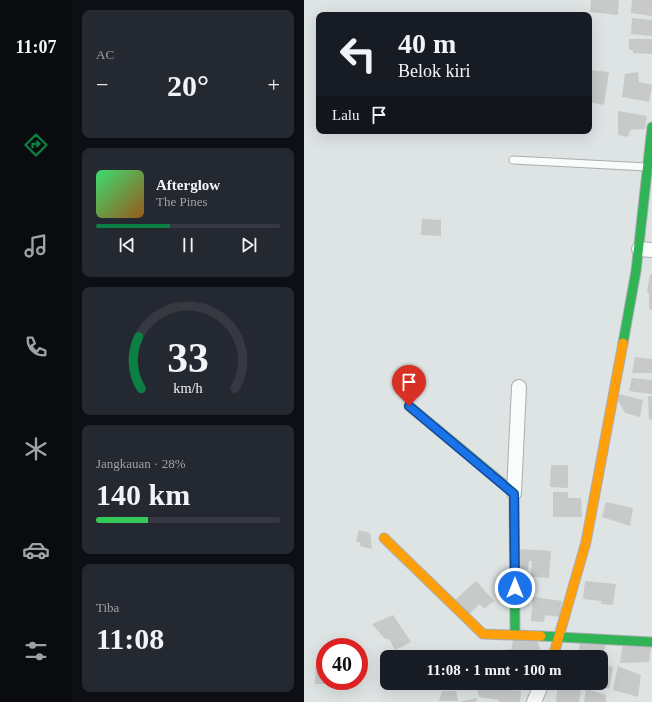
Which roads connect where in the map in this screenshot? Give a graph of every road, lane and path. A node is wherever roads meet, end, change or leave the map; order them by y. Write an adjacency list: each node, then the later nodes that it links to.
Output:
1 (652, 127): 3 (street)
2 (513, 160): 3 (lane)
3 (648, 167): 4 (street)
4 (645, 249): 10 (street)
5 (519, 387): 7 (street)
6 (409, 406): 7 (street)
7 (514, 494): 9 (street)
8 (384, 538): 9 (street)
9 (515, 635): 10 (street)
10 (559, 636): 11 (street); 12 (street)
11 (652, 642)
12 (555, 650)
13 (539, 690): 14 (street)
14 (534, 702)

